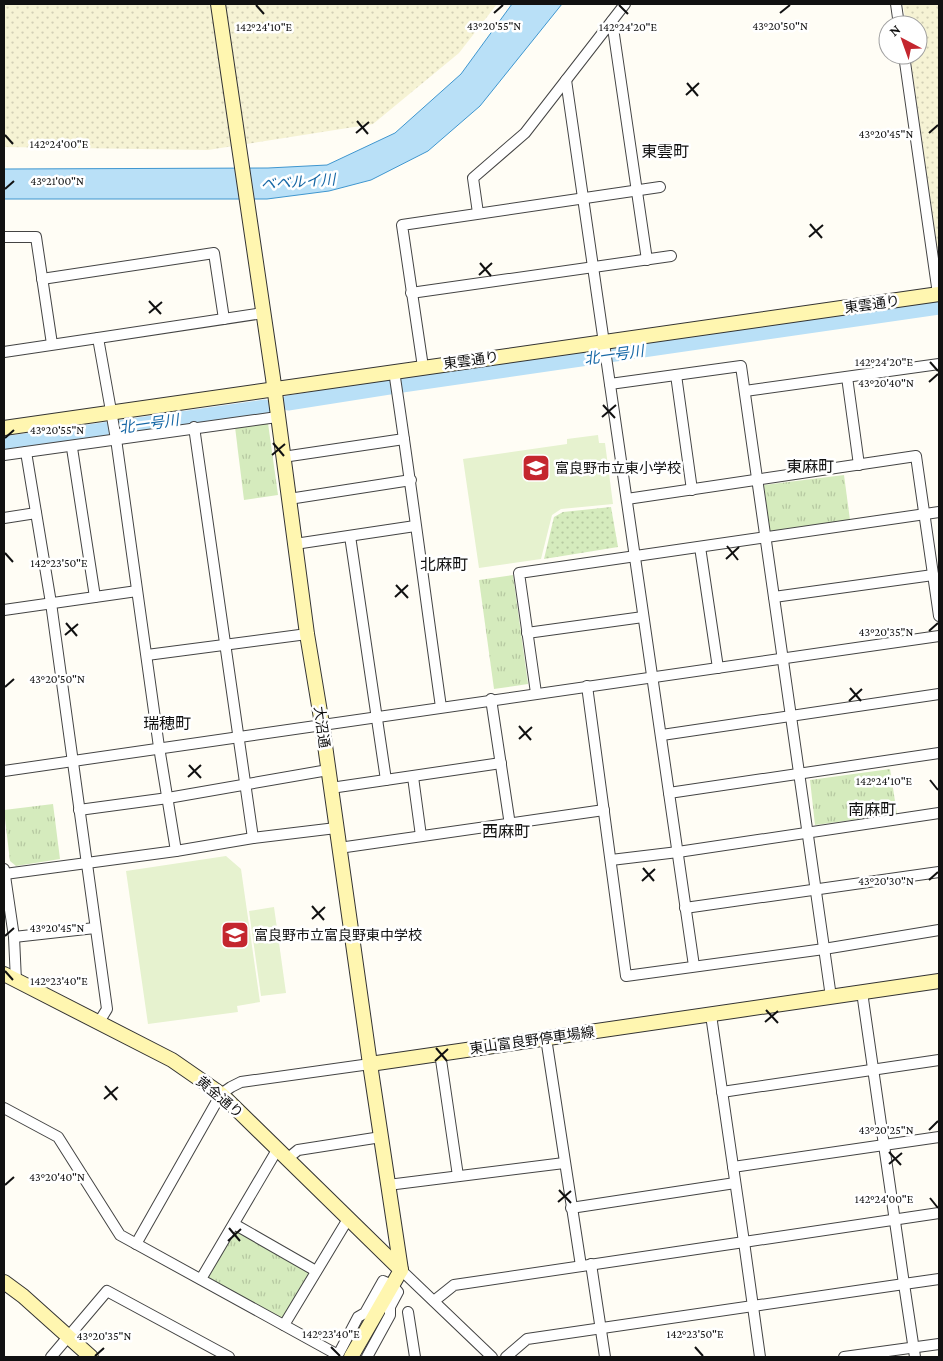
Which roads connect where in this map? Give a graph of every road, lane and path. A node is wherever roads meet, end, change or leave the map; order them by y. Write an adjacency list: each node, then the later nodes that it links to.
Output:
1 (218, 4): 17 (street, 大沼通)
2 (625, 4): 3 (street)
3 (612, 21): 5 (street); 7 (street)
4 (905, 65): 16 (street)
5 (566, 80): 8 (street); 9 (street)
6 (660, 187): 7 (street)
7 (636, 190): 8 (street); 12 (street)
8 (584, 197): 9 (street); 13 (street)
9 (478, 213): 15 (street)
10 (4, 237): 14 (street)
11 (671, 256): 12 (street)
12 (647, 260): 13 (street)
13 (593, 268): 15 (street); 22 (street)
14 (42, 279): 18 (street); 20 (street)
15 (411, 293): 24 (street)
16 (939, 296): 22 (street, 東雲通り)
17 (263, 312): 18 (street); 29 (street, 大沼通)
18 (224, 319): 19 (street)
19 (98, 338): 20 (street); 32 (street)
20 (52, 344): 21 (street)
21 (4, 352)
22 (605, 352): 24 (street, 東雲通り); 28 (street)
23 (939, 364): 26 (street)
24 (423, 367): 27 (street, 東雲通り)
25 (676, 375): 28 (street); 30 (street); 43 (street)
26 (847, 377): 30 (street); 40 (street)
27 (396, 382): 29 (street, 東雲通り); 35 (street)
28 (610, 384): 45 (street)
29 (274, 390): 31 (street, 大沼通); 32 (street, 東雲通り)
30 (745, 391): 42 (street)
31 (277, 416): 34 (street); 39 (street, 大沼通)
32 (113, 427): 33 (street, 東雲通り); 34 (street); 37 (street); 57 (street)
33 (4, 428)
34 (194, 428): 67 (street)
35 (404, 439): 39 (street); 41 (street)
36 (72, 448): 58 (street)
37 (26, 452): 38 (street); 47 (street)
38 (4, 455)
39 (283, 456): 44 (street, 大沼通)
40 (859, 465): 42 (street); 48 (street)
41 (411, 480): 44 (street); 50 (street)
42 (758, 481): 43 (street); 52 (street)
43 (692, 490): 45 (street)
44 (289, 499): 53 (street, 大沼通)
45 (627, 499): 55 (street)
46 (939, 512): 48 (street)
47 (36, 513): 49 (street); 60 (street)
48 (925, 514): 52 (street); 56 (street)
49 (4, 518)
50 (415, 526): 51 (street); 76 (street)
51 (350, 536): 53 (street); 78 (street)
52 (766, 538): 54 (street); 59 (street)
53 (295, 544): 65 (street, 大沼通)
54 (700, 547): 55 (street); 70 (street)
55 (635, 556): 63 (street); 64 (street)
56 (933, 575): 59 (street); 62 (street)
57 (137, 591): 58 (street); 68 (street)
58 (95, 597): 60 (street)
59 (774, 597): 69 (street)
60 (51, 603): 61 (street); 84 (street)
61 (4, 610)
62 (939, 616)
63 (643, 617): 64 (street); 71 (street)
64 (527, 633): 73 (street)
65 (307, 634): 67 (street); 79 (street, 大沼通)
66 (939, 636): 69 (street)
67 (226, 645): 68 (street); 81 (street)
68 (147, 655): 82 (street)
69 (782, 658): 70 (street); 77 (street)
70 (718, 668): 71 (street)
71 (652, 678): 72 (street); 80 (street)
72 (587, 686): 73 (street); 96 (street)
73 (536, 694): 75 (street)
74 (939, 694): 77 (street)
75 (492, 699): 76 (street); 85 (street)
76 (441, 707): 78 (street)
77 (791, 716): 80 (street); 88 (street)
78 (378, 717): 79 (street); 90 (street)
79 (322, 724): 81 (street); 86 (street, 大沼通)
80 (662, 735): 93 (street)
81 (239, 736): 82 (street); 91 (street)
82 (160, 747): 84 (street); 94 (street)
83 (939, 753): 88 (street)
84 (72, 760): 87 (street); 95 (street)
85 (502, 763): 89 (street); 98 (street)
86 (328, 770): 91 (street); 92 (street, 大沼通)
87 (4, 771)
88 (799, 773): 93 (street); 100 (street)
89 (413, 777): 90 (street); 101 (street)
90 (386, 780): 92 (street)
91 (245, 785): 94 (street); 102 (street)
92 (330, 788): 99 (street, 大沼通)
93 (669, 793): 105 (street)
94 (168, 798): 95 (street); 104 (street)
95 (79, 810): 107 (street)
96 (604, 810): 98 (street); 106 (street)
97 (939, 812): 100 (street)
98 (510, 825): 101 (street)
99 (336, 828): 102 (street); 103 (street, 大沼通)
100 (807, 832): 105 (street); 110 (street)
101 (421, 836): 103 (street)
102 (253, 838): 104 (street)
103 (339, 848): 127 (street, 大沼通)
104 (176, 851): 107 (street)
105 (678, 852): 106 (street); 111 (street)
106 (611, 860): 117 (street)
107 (86, 862): 108 (street); 113 (street)
108 (4, 872): 112 (street)
109 (939, 872): 110 (street)
110 (815, 890): 111 (street); 116 (street)
111 (685, 908): 117 (street)
112 (7, 912): 115 (street)
113 (95, 928): 115 (street); 123 (street)
114 (939, 930): 116 (street)
115 (14, 937): 118 (street)
116 (824, 949): 117 (street); 121 (street)
117 (694, 966)
118 (10, 978): 123 (street, 黄金通り)
119 (939, 981): 120 (street, 東山富良野停車場線)
120 (862, 992): 121 (street, 東山富良野停車場線); 128 (street)
121 (831, 997): 122 (street, 東山富良野停車場線)
122 (711, 1014): 124 (street, 東山富良野停車場線); 129 (street)
123 (99, 1022): 130 (street, 黄金通り)
124 (546, 1038): 125 (street, 東山富良野停車場線); 136 (street)
125 (440, 1053): 127 (street, 東山富良野停車場線); 138 (street)
126 (939, 1060): 128 (street)
127 (370, 1064): 130 (street); 132 (street)
128 (873, 1070): 129 (street); 134 (street)
129 (722, 1092): 137 (street)
130 (221, 1094): 135 (street, 黄金通り); 147 (street)
131 (4, 1108): 147 (street)
132 (381, 1137): 135 (street); 140 (street)
133 (939, 1137): 134 (street)
134 (884, 1145): 137 (street); 144 (street)
135 (282, 1154): 143 (street, 黄金通り); 145 (street)
136 (564, 1163): 138 (street); 141 (street)
137 (733, 1167): 139 (street)
138 (458, 1176): 140 (street)
139 (735, 1183): 141 (street); 146 (street)
140 (388, 1185): 150 (street)
141 (571, 1208): 149 (street)
142 (939, 1213): 144 (street)
143 (348, 1219): 150 (street, 黄金通り); 151 (street)
144 (894, 1220): 146 (street); 155 (street)
145 (234, 1224): 151 (street); 152 (street)
146 (744, 1242): 148 (street); 158 (street)
147 (136, 1244): 152 (street)
148 (592, 1264): 149 (street); 161 (street)
149 (581, 1266): 157 (street)
150 (401, 1270): 156 (street); 157 (street)
151 (316, 1271): 160 (street)
152 (201, 1279): 160 (street)
153 (939, 1279): 155 (street)
154 (4, 1282): 162 (street)
155 (904, 1284): 158 (street); 164 (street)
156 (392, 1285): 160 (street); 168 (street); 169 (street)
157 (434, 1301): 171 (street)
158 (753, 1306): 161 (street); 174 (street)
159 (408, 1312): 170 (street)
160 (284, 1325)
161 (601, 1327): 172 (street); 173 (street)
162 (68, 1336): 165 (street); 166 (street); 167 (street)
163 (939, 1344): 164 (street)
164 (915, 1352): 175 (street)
165 (221, 1356)
166 (52, 1357)
167 (91, 1357)
168 (351, 1357)
169 (367, 1357)
170 (415, 1357)
171 (492, 1357)
172 (506, 1357)
173 (606, 1357)
174 (760, 1357)
175 (844, 1357)

